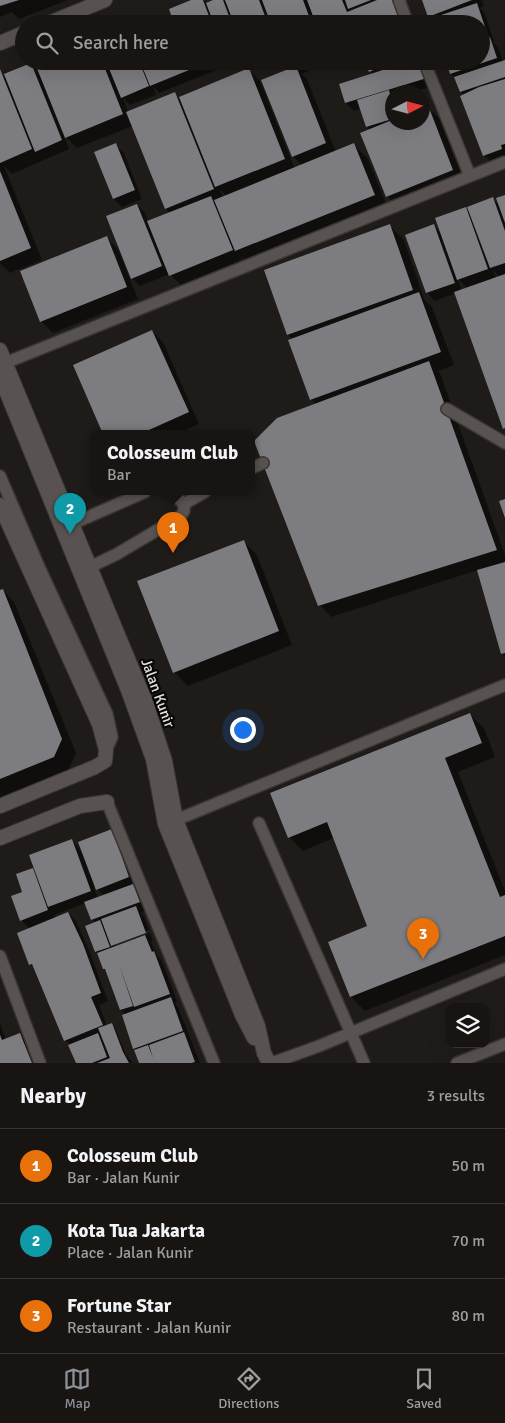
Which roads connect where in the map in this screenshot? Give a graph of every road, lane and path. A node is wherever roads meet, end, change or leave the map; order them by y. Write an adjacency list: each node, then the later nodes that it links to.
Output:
1 (105, 0): 3 (street)
2 (399, 0): 4 (lane)
3 (69, 15)
4 (405, 15)
5 (15, 37): 6 (street)
6 (0, 43)
7 (428, 70): 9 (lane)
8 (505, 162): 9 (lane)
9 (470, 176): 10 (lane)
10 (2, 363): 21 (street, Jalan Kunir); 34 (street, Jalan Kunir)
11 (447, 409): 12 (lane)
12 (505, 443)
13 (263, 463): 14 (lane)
14 (255, 467)
15 (0, 476): 24 (lane)
16 (138, 495): 21 (lane)
17 (174, 495): 19 (lane)
18 (199, 495): 19 (lane)
19 (184, 504): 22 (lane)
20 (0, 505): 24 (street)
21 (72, 524): 22 (street, Jalan Kunir)
22 (90, 567): 27 (street, Jalan Kunir)
23 (505, 685): 27 (lane)
24 (106, 750): 26 (street)
25 (107, 802): 29 (street); 36 (lane)
26 (0, 806)
27 (176, 820): 34 (street, Jalan Kunir)
28 (259, 823): 32 (lane)
29 (0, 838)
30 (0, 956): 35 (lane)
31 (505, 969): 32 (lane)
32 (351, 1032): 34 (lane); 37 (lane)
33 (505, 1044): 38 (lane)
34 (268, 1060)
35 (40, 1063)
36 (214, 1063)
37 (364, 1063)
38 (457, 1063)

